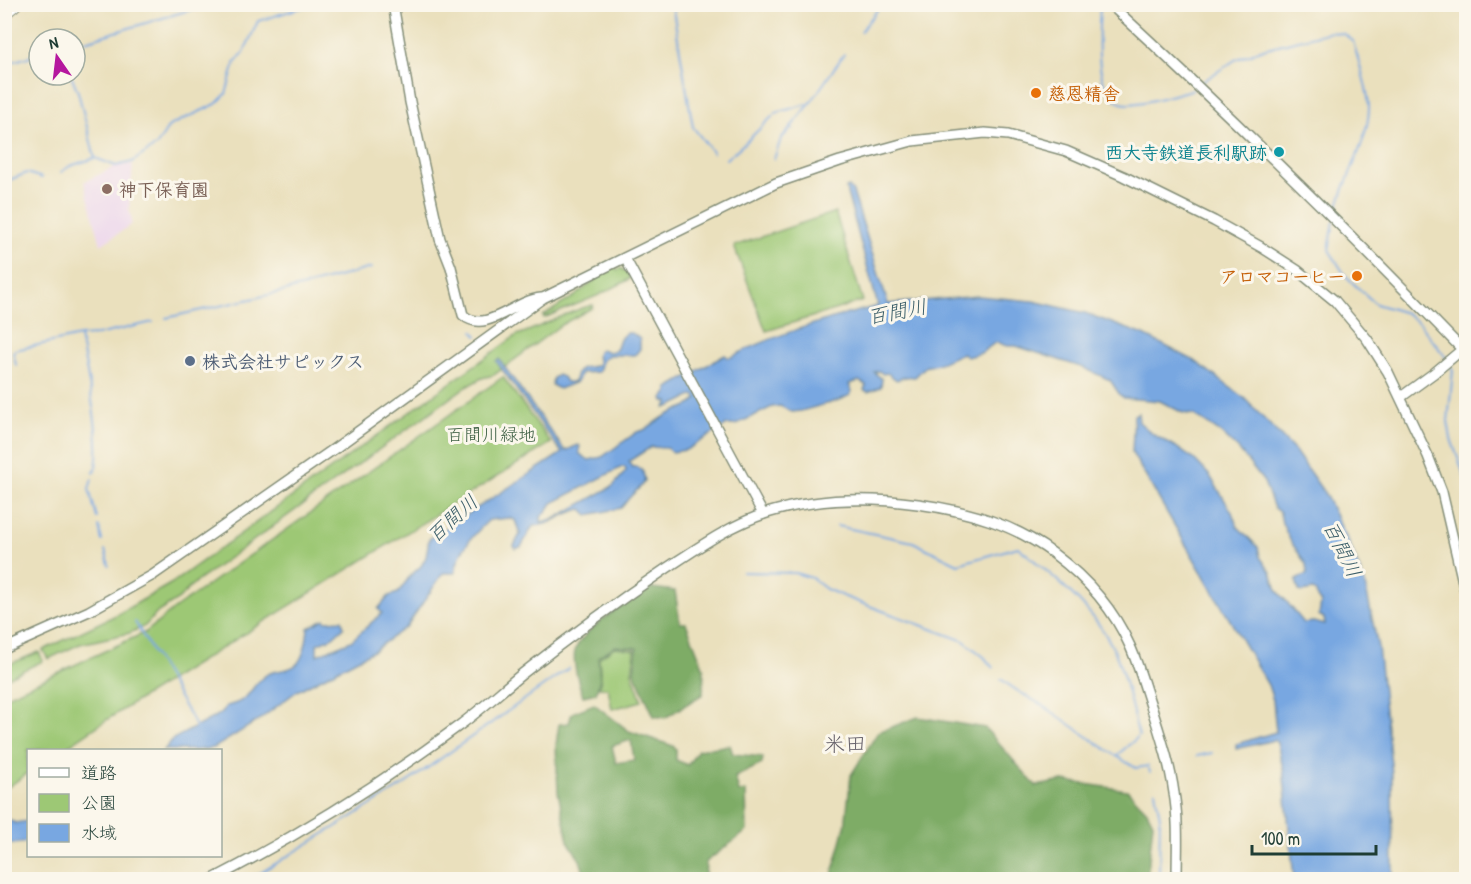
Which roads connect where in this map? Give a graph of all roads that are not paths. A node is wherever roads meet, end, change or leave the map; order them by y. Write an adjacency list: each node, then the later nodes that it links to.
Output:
1 (393, 4): 4 (street)
2 (1110, 4): 5 (street)
3 (625, 258): 4 (street); 6 (street); 7 (street)
4 (543, 298): 9 (street)
5 (1464, 347): 6 (street)
6 (1401, 397): 8 (street)
7 (763, 514): 10 (street); 11 (street)
8 (1467, 595)
9 (4, 649)
10 (211, 879)
11 (1177, 879)

